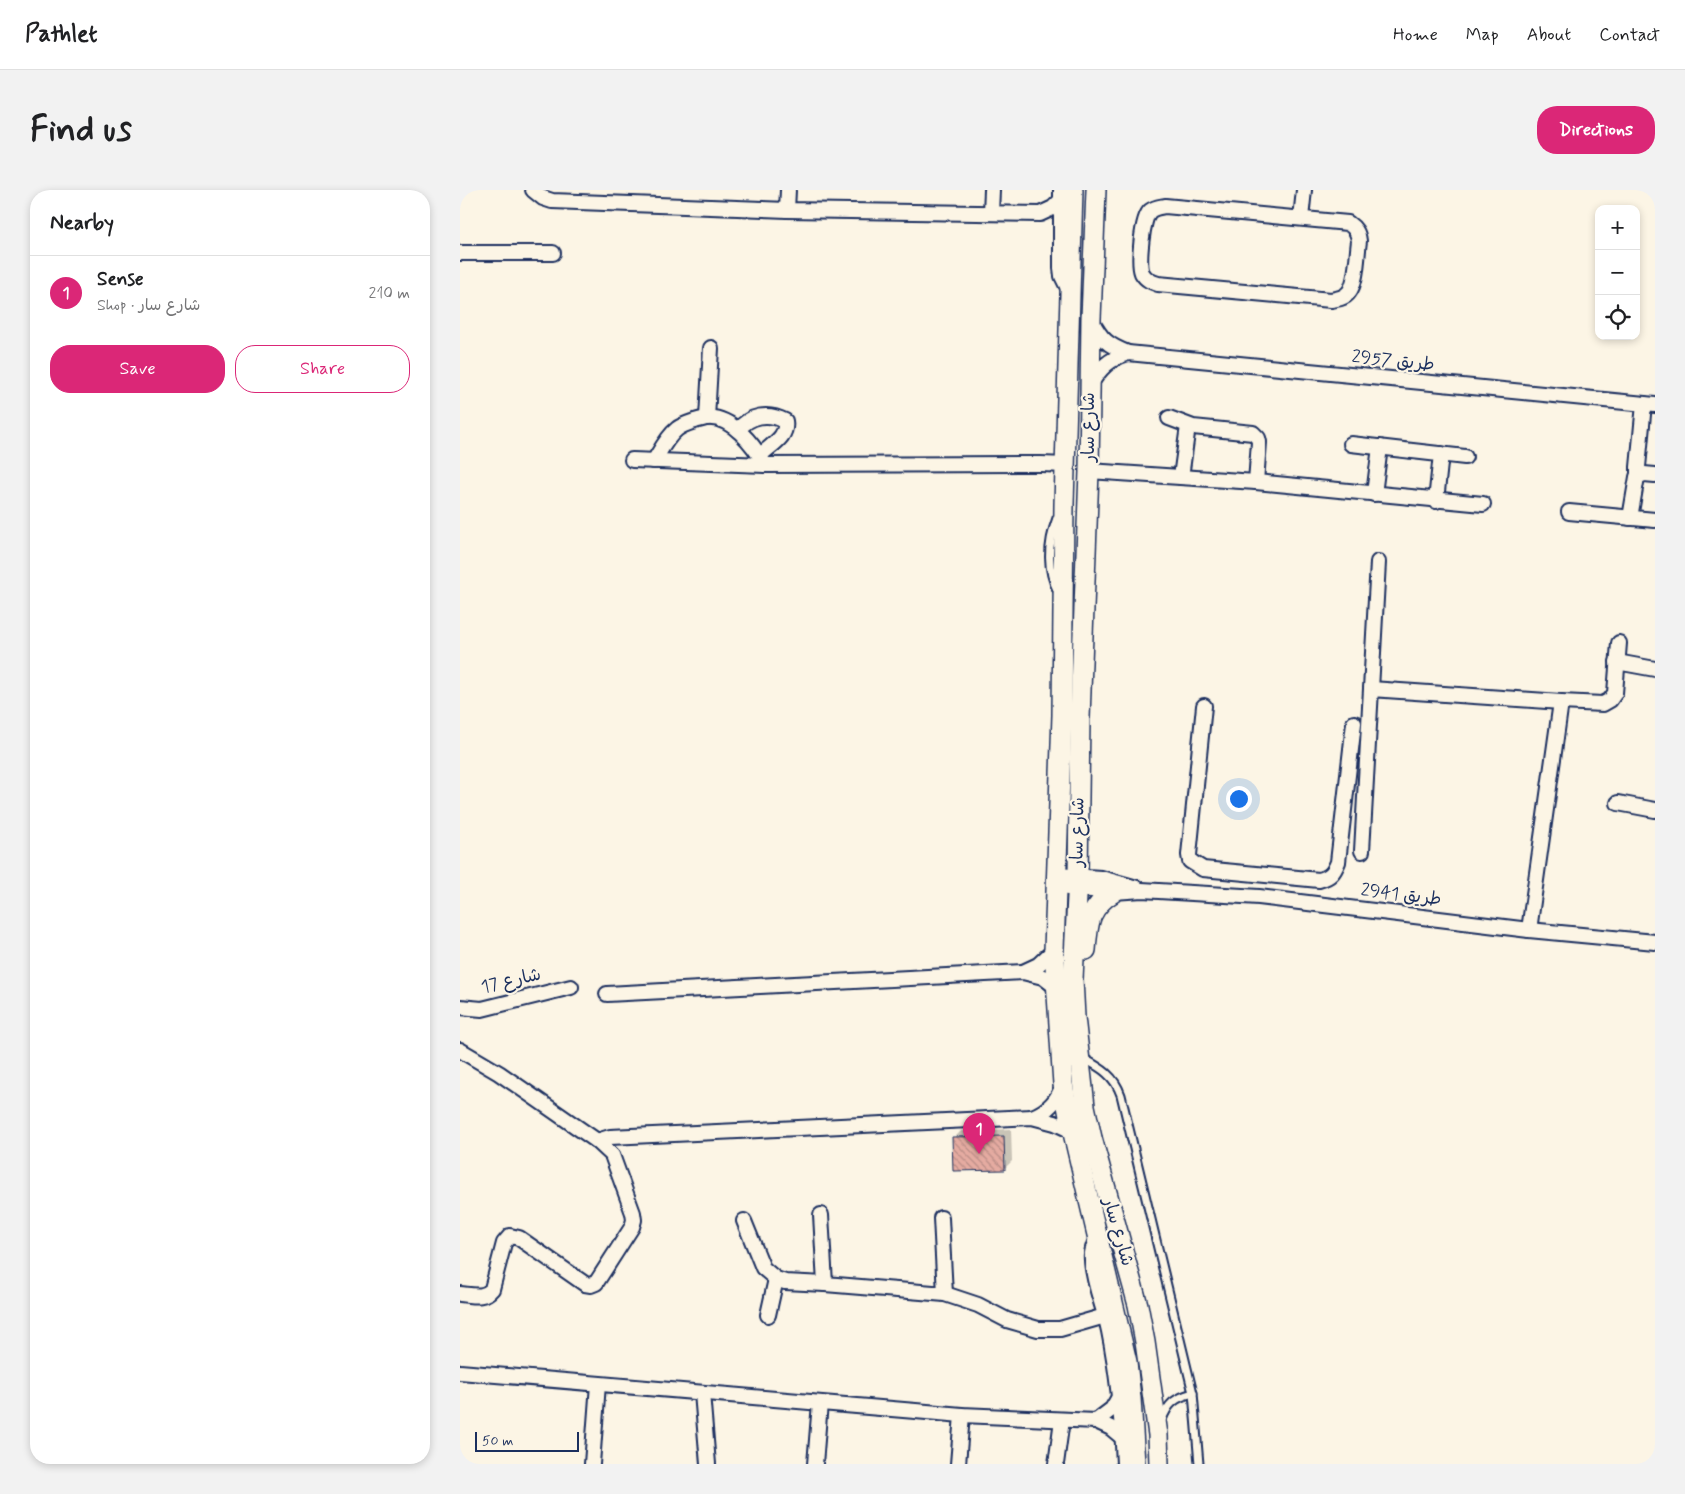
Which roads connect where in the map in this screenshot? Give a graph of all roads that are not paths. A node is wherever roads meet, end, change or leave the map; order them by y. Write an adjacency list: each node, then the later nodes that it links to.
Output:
1 (533, 190): 7 (street)
2 (788, 190): 7 (street)
3 (992, 190): 8 (street)
4 (1096, 190): 15 (street, شارع سار)
5 (1304, 190): 10 (street)
6 (1065, 194): 9 (street); 11 (street); 14 (street, شارع سار)
7 (787, 210): 8 (street)
8 (991, 212): 9 (street)
9 (1040, 214): 11 (street)
10 (1301, 218): 10 (street)
11 (1061, 231): 14 (street)
12 (460, 253): 13 (street)
13 (553, 253)
14 (1069, 290): 31 (street, شارع سار)
15 (1091, 319): 17 (street, طريق 2957); 18 (street, شارع سار)
16 (711, 348): 20 (street)
17 (1128, 353): 18 (street); 19 (street, طريق 2957)
18 (1090, 386): 32 (street, شارع سار)
19 (1650, 405): 35 (street)
20 (707, 418): 23 (street); 30 (street)
21 (1169, 418): 22 (street)
22 (1188, 426): 34 (street); 36 (street)
23 (738, 430): 29 (street); 29 (street)
24 (1351, 444): 25 (street)
25 (1380, 447): 26 (street); 37 (street)
26 (1441, 454): 27 (street); 38 (street)
27 (1465, 457)
28 (632, 460): 30 (street)
29 (763, 460): 30 (street); 31 (street)
30 (654, 461)
31 (1066, 465): 55 (street, شارع سار)
32 (1089, 471): 34 (street); 56 (street, شارع سار)
33 (1655, 475): 35 (street)
34 (1181, 476): 36 (street)
35 (1638, 476): 41 (street)
36 (1256, 482): 37 (street)
37 (1374, 494): 38 (street)
38 (1436, 501): 39 (street)
39 (1483, 504)
40 (1569, 512): 41 (street)
41 (1630, 518): 42 (street)
42 (1655, 520)
43 (1378, 562): 47 (street)
44 (1619, 643): 45 (street)
45 (1617, 662): 46 (street); 48 (street)
46 (1655, 669)
47 (1372, 688): 48 (street); 53 (street)
48 (1561, 702): 60 (street)
49 (1204, 706): 54 (street)
50 (1354, 723): 54 (street)
51 (1618, 803): 52 (street)
52 (1655, 810)
53 (1362, 851)
54 (1262, 875): 59 (street)
55 (1057, 881): 56 (street, طريق 2941); 62 (street, شارع سار)
56 (1078, 883): 57 (street, طريق 2941); 58 (street, طريق 2941); 68 (street, شارع سار)
57 (1142, 890): 58 (street, طريق 2941); 59 (street, طريق 2941)
58 (1114, 892): 68 (street)
59 (1259, 897): 60 (street, طريق 2941)
60 (1529, 930): 61 (street, طريق 2941)
61 (1655, 942)
62 (1054, 950): 63 (street); 65 (street, شارع سار)
63 (1023, 972): 65 (street); 66 (street)
64 (571, 986): 67 (street, شارع 17)
65 (1056, 987): 71 (street, شارع سار)
66 (607, 994)
67 (460, 1007)
68 (1075, 1017): 70 (street, شارع سار)
69 (460, 1050): 74 (street)
70 (1078, 1056): 88 (lane); 94 (street, شارع سار)
71 (1063, 1084): 72 (street); 73 (street, شارع سار)
72 (1032, 1118): 73 (street); 74 (street)
73 (1072, 1131): 78 (street, شارع سار)
74 (597, 1141): 81 (street)
75 (820, 1215): 80 (street)
76 (941, 1218): 82 (street)
77 (744, 1220): 79 (street)
78 (1098, 1237): 84 (street); 102 (street, شارع سار)
79 (776, 1279): 80 (street); 83 (street)
80 (825, 1284): 82 (street)
81 (460, 1294)
82 (945, 1294): 84 (street)
83 (768, 1315)
84 (1105, 1316): 89 (street)
85 (460, 1372): 86 (street)
86 (598, 1384): 87 (street); 96 (street)
87 (702, 1393): 90 (street); 97 (street)
88 (1193, 1393): 94 (lane); 104 (lane)
89 (1120, 1397): 93 (street); 95 (street)
90 (820, 1403): 91 (street); 98 (street)
91 (962, 1415): 92 (street); 99 (street)
92 (1062, 1420): 93 (street); 100 (street)
93 (1096, 1421): 95 (street)
94 (1158, 1435): 103 (street, شارع سار)
95 (1123, 1438): 101 (street)
96 (592, 1464)
97 (708, 1464)
98 (815, 1464)
99 (958, 1464)
100 (1056, 1464)
101 (1124, 1464)
102 (1135, 1464)
103 (1159, 1464)
104 (1199, 1464)

